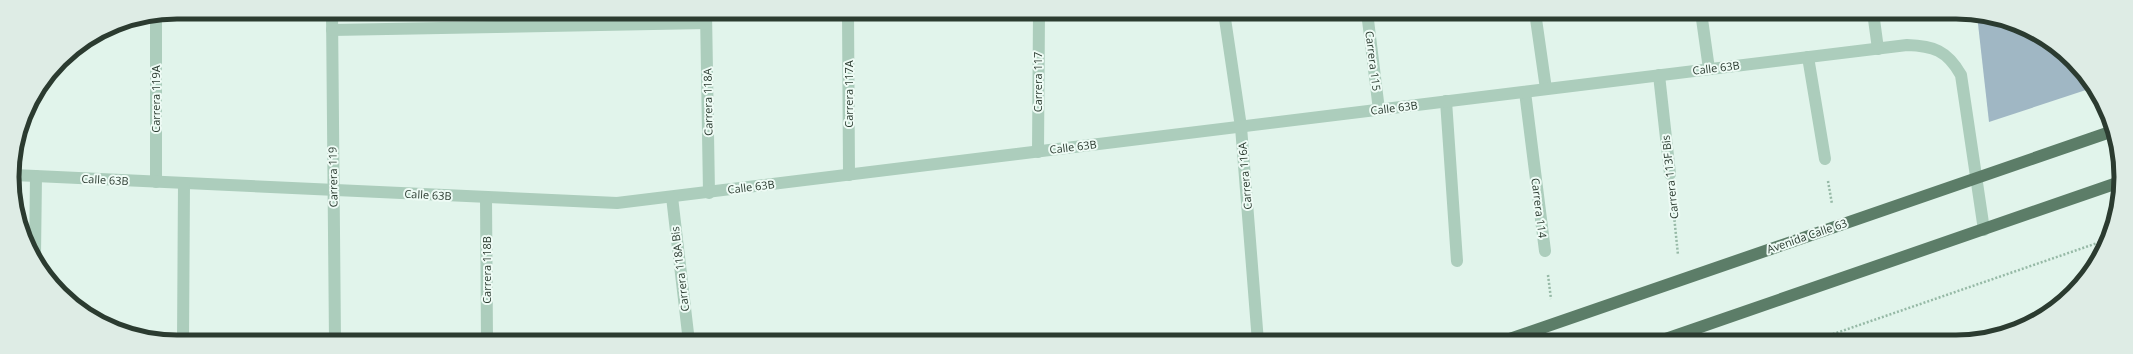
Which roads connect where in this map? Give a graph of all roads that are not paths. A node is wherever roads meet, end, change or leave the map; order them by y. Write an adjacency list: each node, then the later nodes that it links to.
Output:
1 (332, 19): 12 (street, Carrera 119)
2 (675, 19): 12 (street)
3 (706, 19): 34 (street, Carrera 118A)
4 (848, 19): 27 (street, Carrera 117A)
5 (1039, 19): 23 (street, Carrera 117)
6 (1225, 19): 21 (street, Carrera 116A)
7 (1368, 19): 20 (street, Carrera 115)
8 (1536, 19): 17 (street)
9 (1702, 19): 15 (street)
10 (1874, 19): 13 (street)
11 (156, 20): 30 (street, Carrera 119A)
12 (332, 30): 33 (street, Carrera 119)
13 (1878, 49): 14 (street, Calle 63B); 29 (street, Calle 63B)
14 (1808, 57): 15 (street, Calle 63B); 24 (street)
15 (1709, 69): 16 (street, Calle 63B)
16 (1659, 75): 17 (street, Calle 63B); 25 (street, Carrera 113F Bis)
17 (1546, 89): 18 (street, Calle 63B)
18 (1525, 92): 19 (street, Calle 63B); 39 (street, Carrera 114)
19 (1446, 101): 20 (street, Calle 63B); 40 (street)
20 (1379, 110): 21 (street, Calle 63B)
21 (1241, 126): 23 (street, Calle 63B); 45 (street, Carrera 116A)
22 (2108, 133): 29 (main road, Avenida Calle 63)
23 (1038, 152): 27 (street, Calle 63B)
24 (1825, 159)
25 (1670, 174)
26 (19, 175): 28 (street, Calle 63B)
27 (849, 175): 34 (street, Calle 63B)
28 (36, 176): 30 (street, Calle 63B); 38 (street)
29 (1976, 178): 37 (street, Calle 63B); 46 (main road, Avenida Calle 63)
30 (156, 182): 31 (street, Calle 63B)
31 (184, 184): 33 (street, Calle 63B); 41 (street)
32 (2114, 184): 37 (main road)
33 (333, 190): 36 (street, Calle 63B); 42 (street, Carrera 119)
34 (709, 193): 35 (street, Calle 63B)
35 (672, 197): 36 (street, Calle 63B); 44 (street, Carrera 118A Bis)
36 (486, 198): 43 (street, Carrera 118B)
37 (1984, 230): 47 (main road)
38 (35, 247)
39 (1545, 251)
40 (1457, 261)
41 (183, 335)
42 (334, 335)
43 (487, 335)
44 (688, 335)
45 (1257, 335)
46 (1522, 335)
47 (1677, 335)

